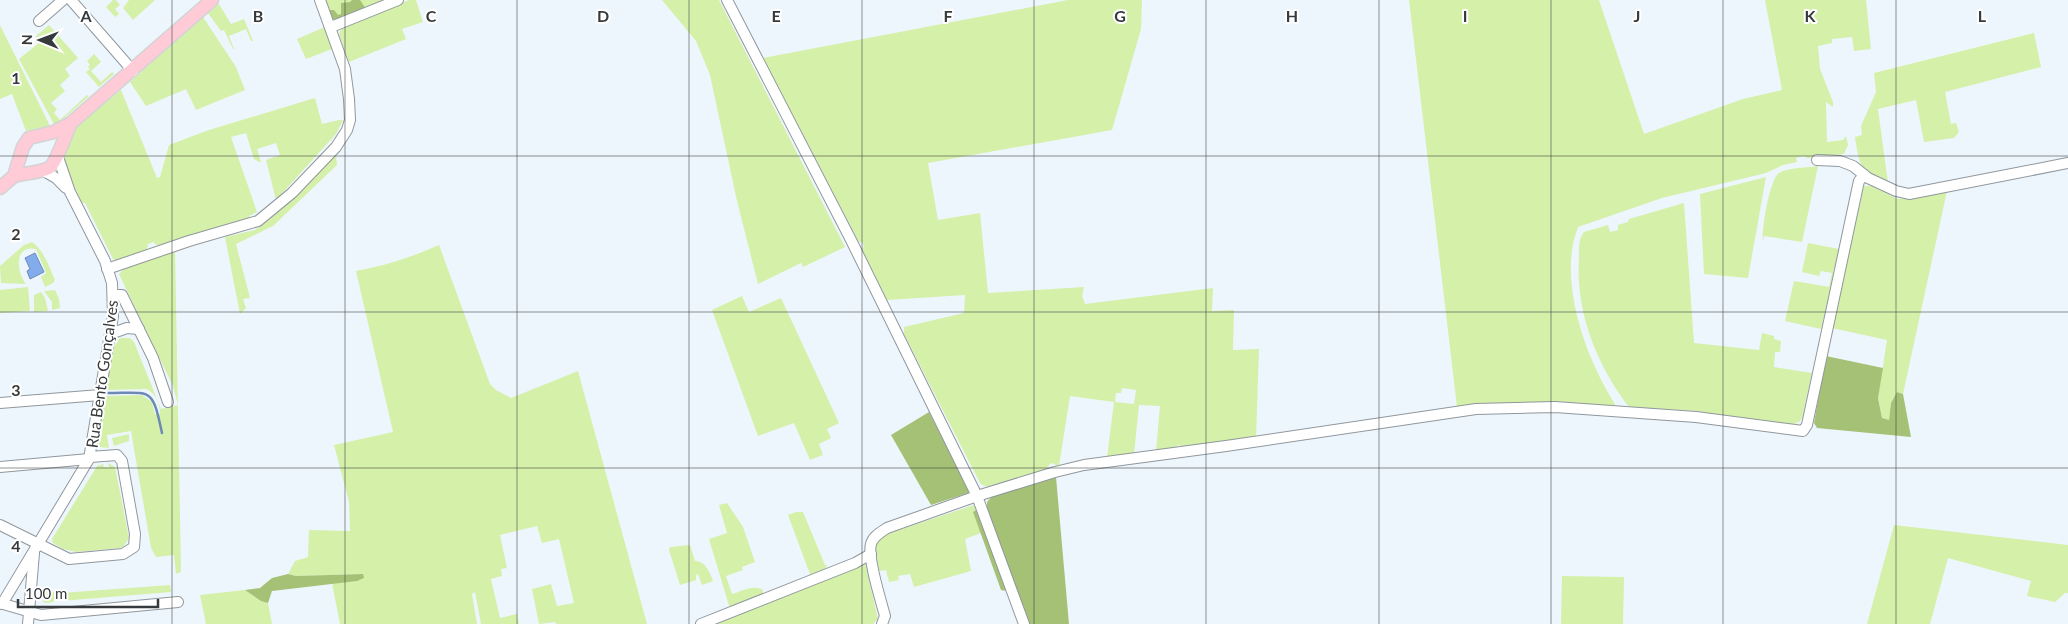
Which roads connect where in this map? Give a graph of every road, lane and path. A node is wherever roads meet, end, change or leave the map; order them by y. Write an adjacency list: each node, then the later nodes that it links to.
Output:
1 (63, 0): 7 (street)
2 (71, 0): 9 (street)
3 (212, 0): 9 (main road)
4 (320, 0): 8 (street)
5 (398, 0): 8 (street)
6 (727, 0): 30 (street)
7 (39, 21)
8 (331, 27): 21 (street)
9 (133, 71): 10 (main road)
10 (72, 123): 11 (main road); 13 (main road)
11 (44, 135): 12 (main road); 13 (main road)
12 (22, 152): 16 (main road); 18 (main road)
13 (58, 154): 16 (main road); 20 (street, Rua Bento Gonçalves)
14 (1817, 160): 17 (street)
15 (2068, 163): 17 (street)
16 (41, 170): 18 (main road); 20 (street)
17 (1864, 175): 30 (street)
18 (14, 176): 19 (main road)
19 (0, 188)
20 (70, 192): 21 (street, Rua Bento Gonçalves)
21 (107, 269): 22 (street, Rua Bento Gonçalves)
22 (114, 295): 23 (street); 24 (street, Rua Bento Gonçalves)
23 (139, 329): 24 (street); 26 (street)
24 (110, 334): 25 (street, Rua Bento Gonçalves)
25 (100, 395): 27 (street); 28 (street, Rua Bento Gonçalves)
26 (168, 402)
27 (0, 403)
28 (90, 458): 29 (street); 32 (street, Rua Bento Gonçalves); 32 (street)
29 (0, 467)
30 (977, 496): 33 (street); 40 (street)
31 (0, 525): 32 (street)
32 (37, 546): 35 (street, Rua Bento Gonçalves); 36 (street, Rua Bento Gonçalves)
33 (871, 554): 38 (street); 39 (street)
34 (178, 602): 36 (street)
35 (1, 603): 36 (street)
36 (29, 612): 37 (street, Rua Bento Gonçalves)
37 (28, 624)
38 (701, 624)
39 (882, 624)
40 (1024, 624)

